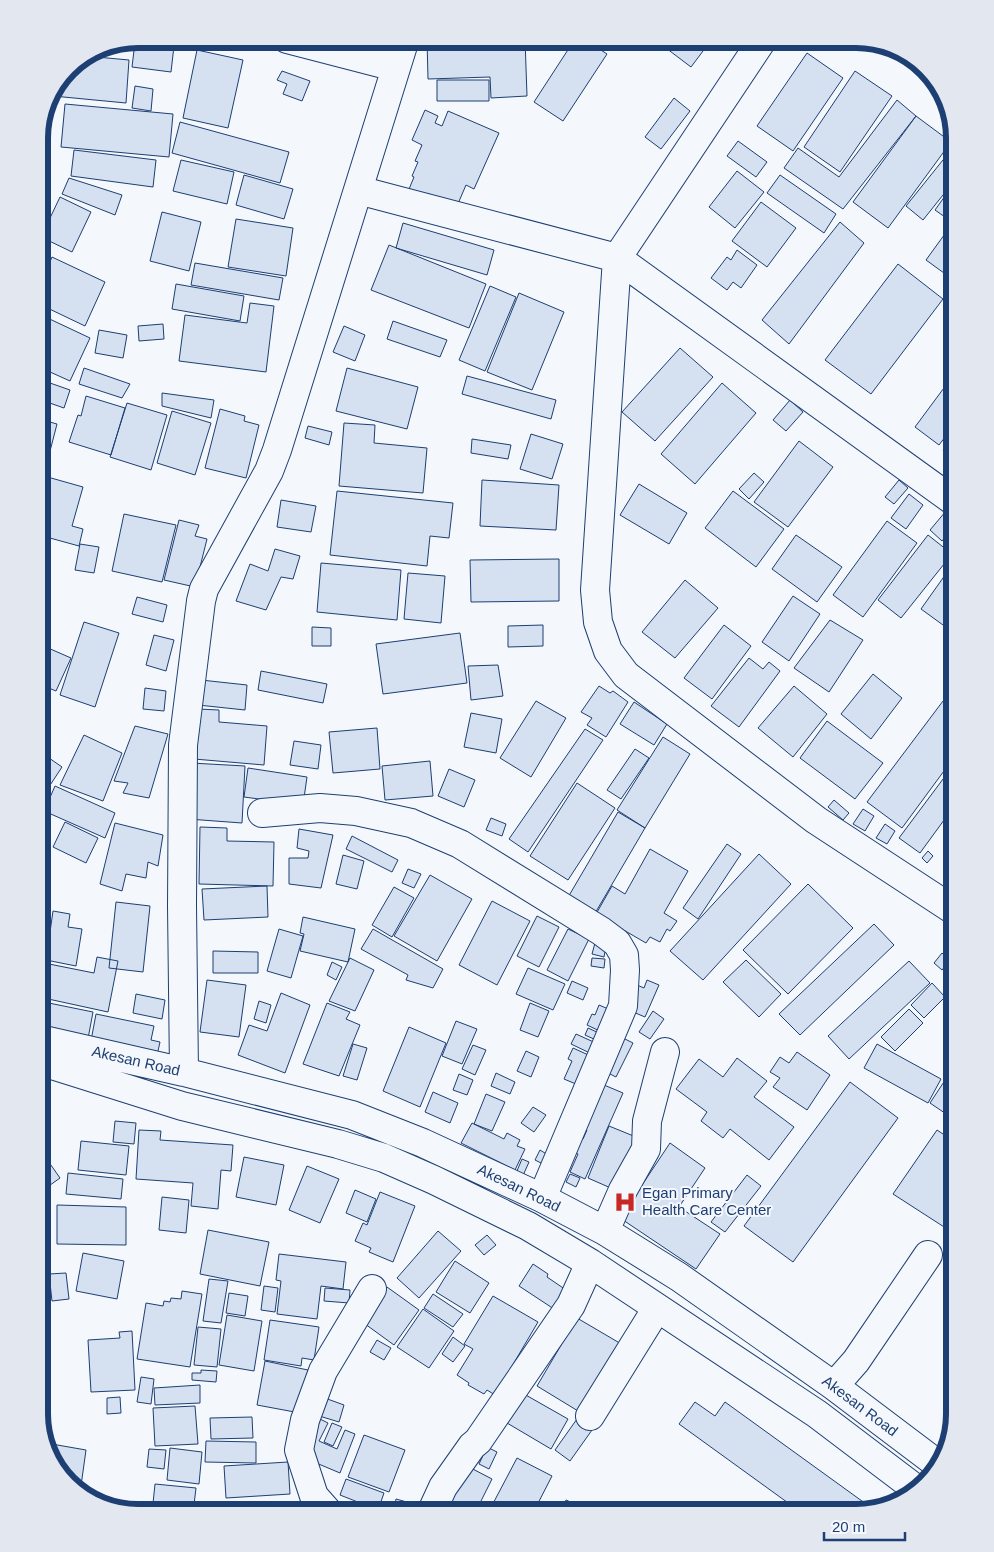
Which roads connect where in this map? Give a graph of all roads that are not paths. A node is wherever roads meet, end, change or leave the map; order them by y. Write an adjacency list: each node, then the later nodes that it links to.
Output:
1 (321, 48): 4 (street)
2 (402, 48): 4 (street)
3 (757, 48): 6 (street)
4 (395, 68): 5 (street)
5 (358, 190): 6 (street); 13 (street)
6 (617, 258): 7 (street); 9 (street)
7 (946, 496)
8 (262, 813): 16 (street)
9 (946, 905)
10 (48, 1041): 13 (street, Akesan Road)
11 (665, 1052): 17 (street)
12 (48, 1064): 15 (street, Akesan Road)
13 (184, 1072): 14 (street, Akesan Road)
14 (395, 1132): 15 (street); 16 (street, Akesan Road)
15 (384, 1158): 19 (street, Akesan Road)
16 (542, 1198): 17 (street, Akesan Road)
17 (605, 1231): 22 (street, Akesan Road)
18 (928, 1255): 22 (street)
19 (590, 1263): 21 (street, Akesan Road); 27 (street)
20 (372, 1289): 26 (street)
21 (657, 1308): 23 (street); 25 (street, Akesan Road)
22 (834, 1386): 24 (street, Akesan Road)
23 (590, 1416)
24 (933, 1461)
25 (911, 1486)
26 (321, 1504)
27 (435, 1504)

